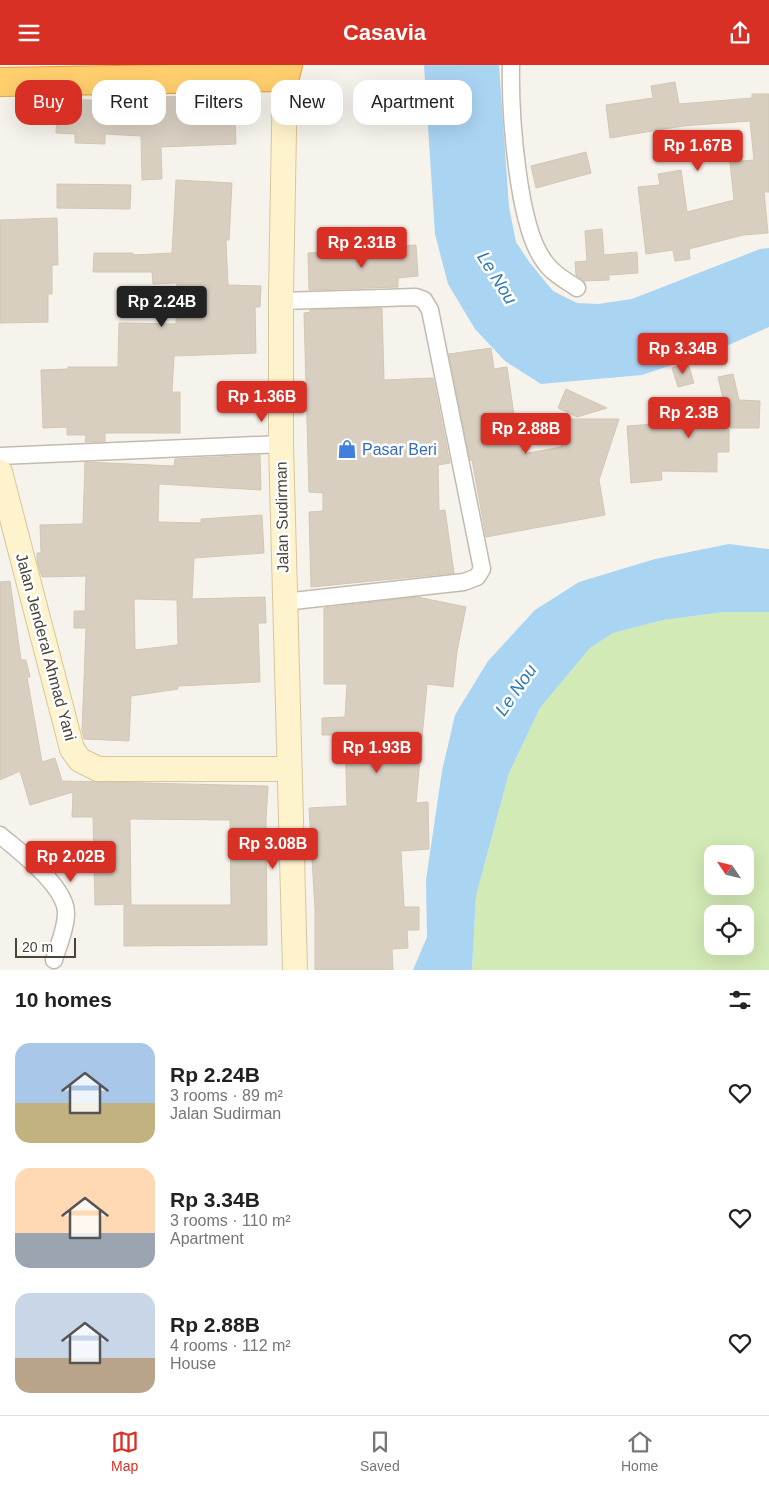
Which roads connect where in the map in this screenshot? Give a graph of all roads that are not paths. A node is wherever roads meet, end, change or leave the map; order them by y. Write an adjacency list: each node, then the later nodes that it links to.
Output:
1 (2, 65): 4 (street)
2 (511, 65): 6 (street)
3 (286, 71): 5 (highway); 7 (street, Jalan Sudirman)
4 (0, 72)
5 (0, 82)
6 (577, 288)
7 (281, 301): 8 (street, Jalan Sudirman); 11 (street)
8 (281, 444): 9 (street); 11 (street, Jalan Sudirman)
9 (0, 456)
10 (0, 472): 12 (street, Jalan Jenderal Ahmad Yani)
11 (284, 602): 12 (street, Jalan Sudirman)
12 (290, 769): 15 (street, Jalan Sudirman)
13 (0, 835): 14 (street)
14 (54, 960)
15 (295, 970)

